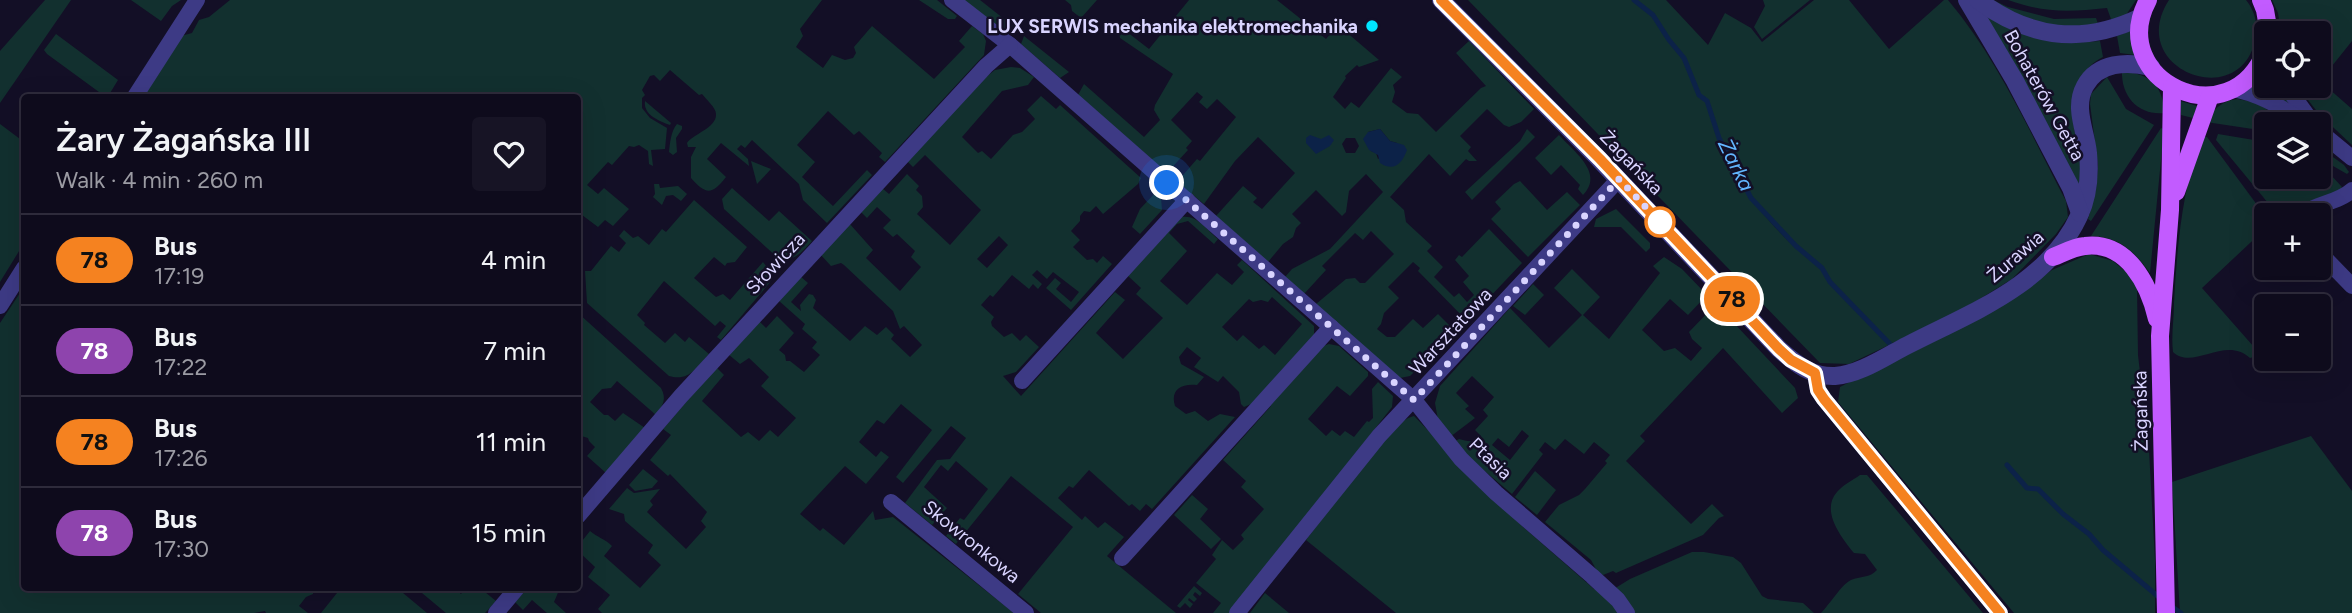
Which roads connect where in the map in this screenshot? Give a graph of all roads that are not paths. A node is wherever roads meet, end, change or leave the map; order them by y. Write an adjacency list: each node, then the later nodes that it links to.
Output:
1 (197, 0): 14 (street)
2 (952, 0): 9 (street, Ptasia)
3 (1441, 0): 19 (street, Żagańska)
4 (1967, 0): 24 (street, Bohaterów Getta)
5 (1978, 0): 7 (street, Bohaterów Getta)
6 (2261, 0): 8 (main road)
7 (2145, 8): 10 (main road)
8 (2267, 21)
9 (1010, 45): 21 (street, Ptasia); 36 (street, Słowicza)
10 (2151, 67): 12 (main road); 24 (street, Żurawia)
11 (2254, 73): 13 (main road)
12 (2172, 87): 15 (main road); 23 (main road, Żagańska)
13 (2233, 89): 15 (main road); 16 (street)
14 (137, 94)
15 (2210, 96): 23 (main road, Żagańska)
16 (2290, 112)
17 (2331, 141): 18 (street)
18 (2352, 158)
19 (1619, 179): 32 (street, Żagańska); 34 (street, Warsztatowa)
20 (2352, 190): 22 (street)
21 (1188, 201): 30 (street, Ptasia); 33 (street)
22 (2326, 203)
23 (2170, 209): 31 (main road, Żagańska)
24 (2080, 213): 25 (street, Żurawia)
25 (2053, 257): 31 (main road); 32 (street, Żurawia)
26 (2331, 264): 28 (street)
27 (21, 273): 29 (street)
28 (2352, 286)
29 (0, 306)
30 (1331, 327): 34 (street, Ptasia); 37 (street)
31 (2160, 336): 44 (main road, Żagańska)
32 (1815, 373): 43 (street)
33 (1021, 382)
34 (1414, 400): 41 (street, Warsztatowa); 42 (street, Ptasia)
35 (891, 502): 40 (street, Skowronkowa)
36 (581, 513)
37 (1122, 558)
38 (514, 591): 39 (street)
39 (496, 613)
40 (1026, 613)
41 (1237, 613)
42 (1627, 613)
43 (2000, 613)
44 (2166, 613)

